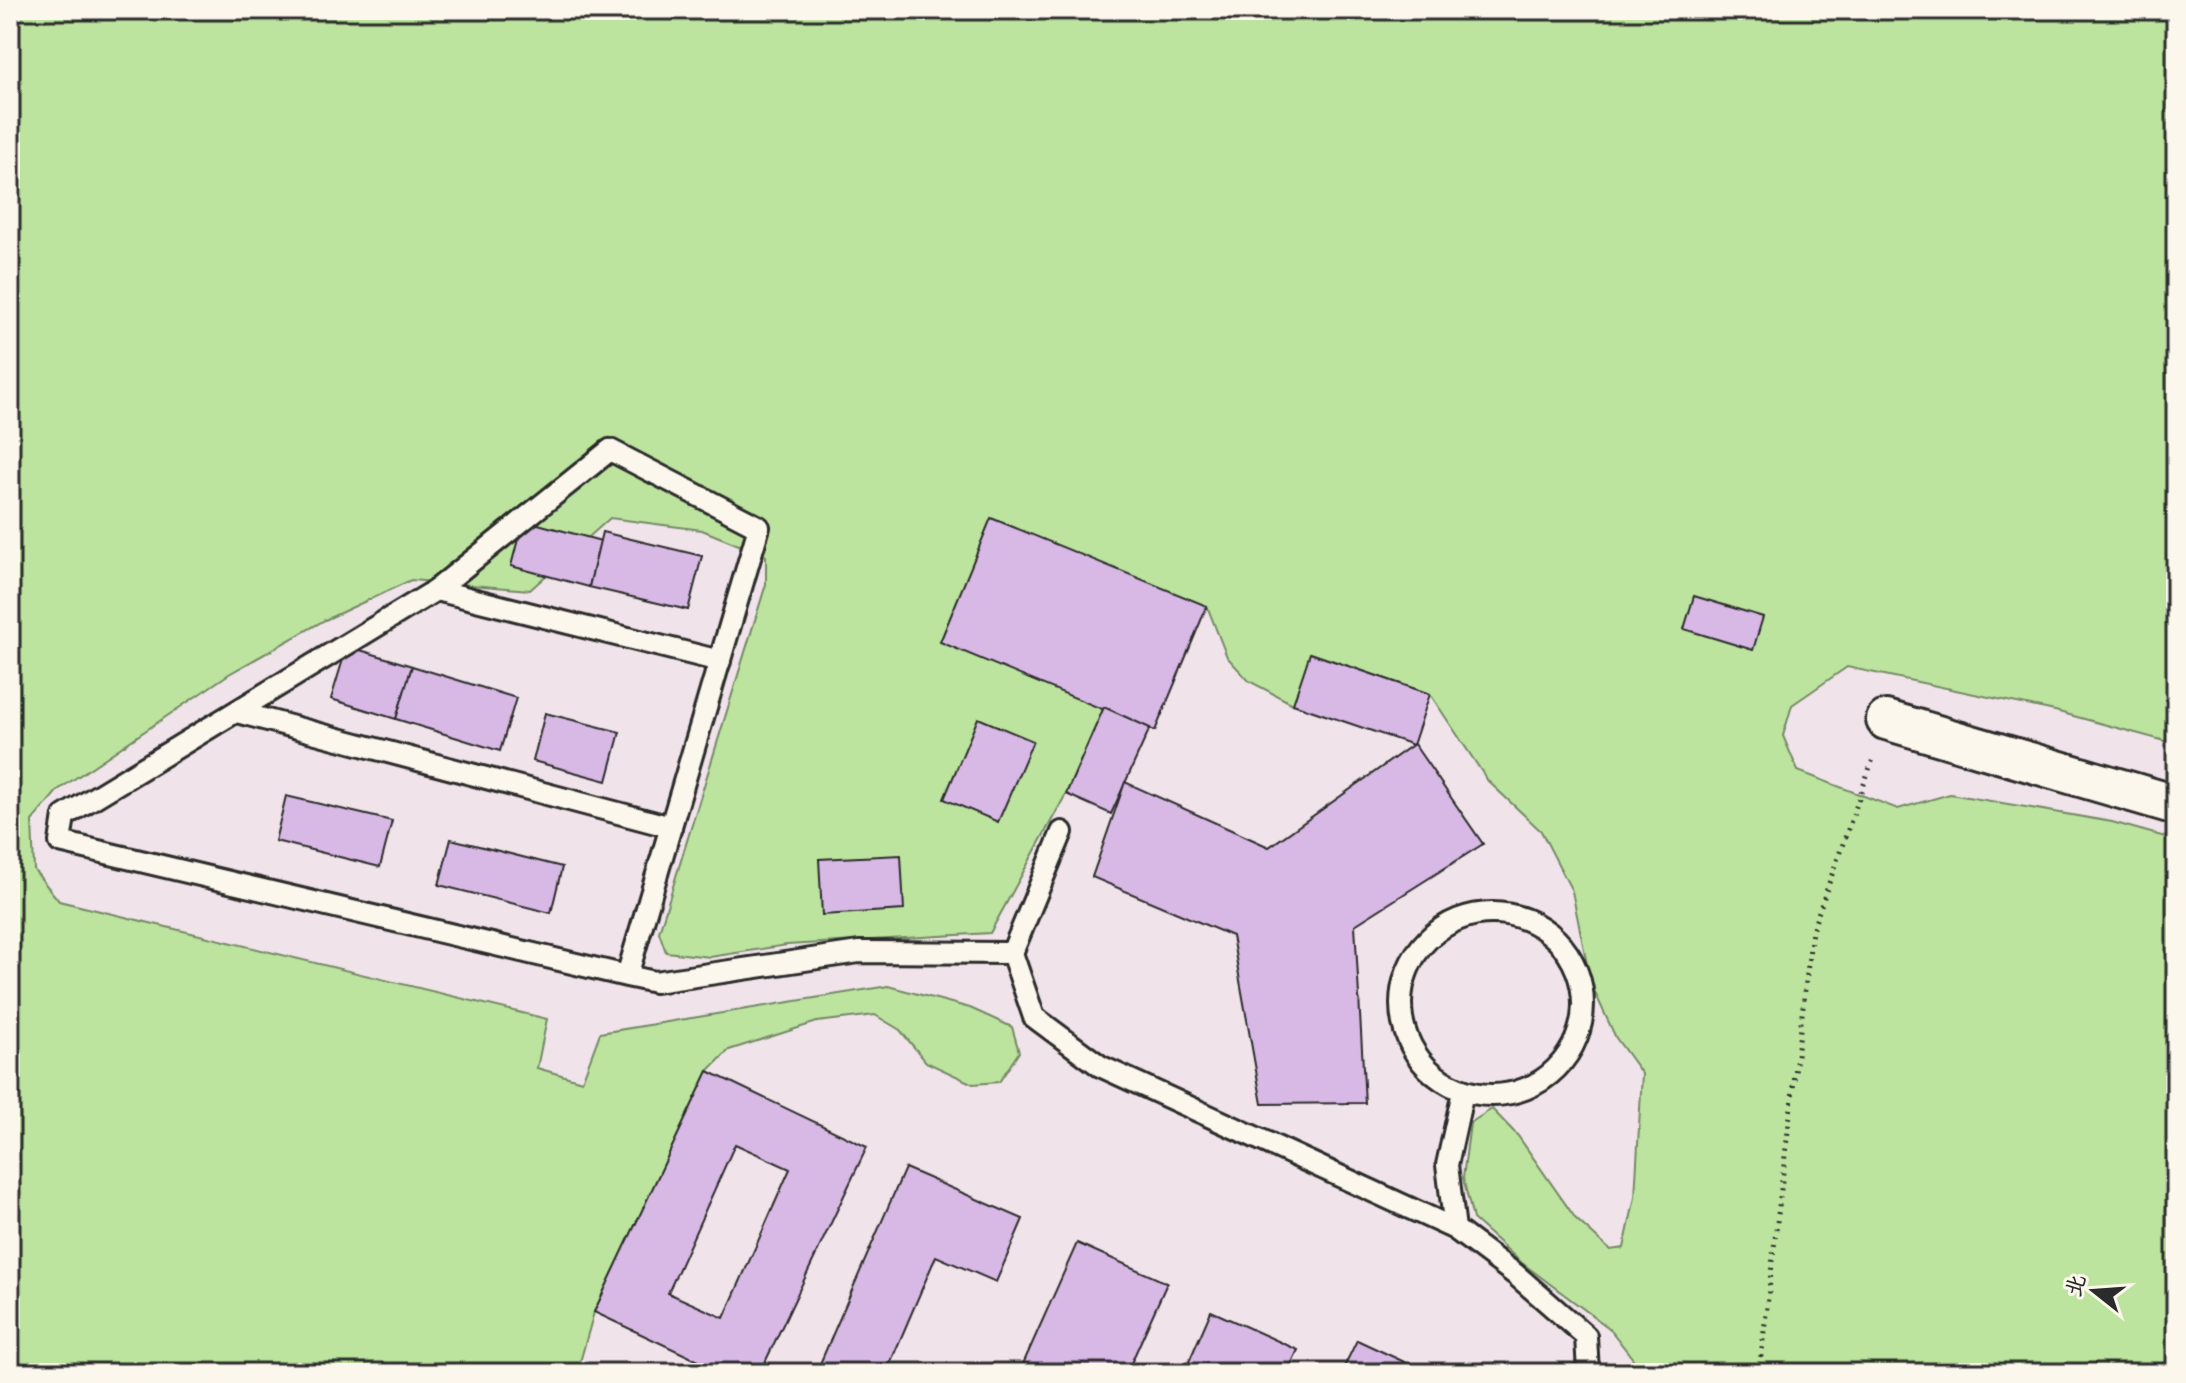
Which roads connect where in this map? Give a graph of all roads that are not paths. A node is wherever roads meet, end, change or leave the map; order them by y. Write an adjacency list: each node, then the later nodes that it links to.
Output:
1 (436, 590): 2 (lane); 2 (lane); 3 (lane)
2 (720, 661): 6 (lane)
3 (237, 712): 6 (lane); 9 (lane)
4 (1886, 720): 5 (street)
5 (2176, 805)
6 (671, 827): 9 (lane)
7 (1062, 832): 8 (lane)
8 (1012, 953): 9 (lane); 11 (lane)
9 (627, 976)
10 (1463, 1092): 10 (lane); 11 (lane)
11 (1455, 1229): 12 (lane)
12 (1588, 1373)

